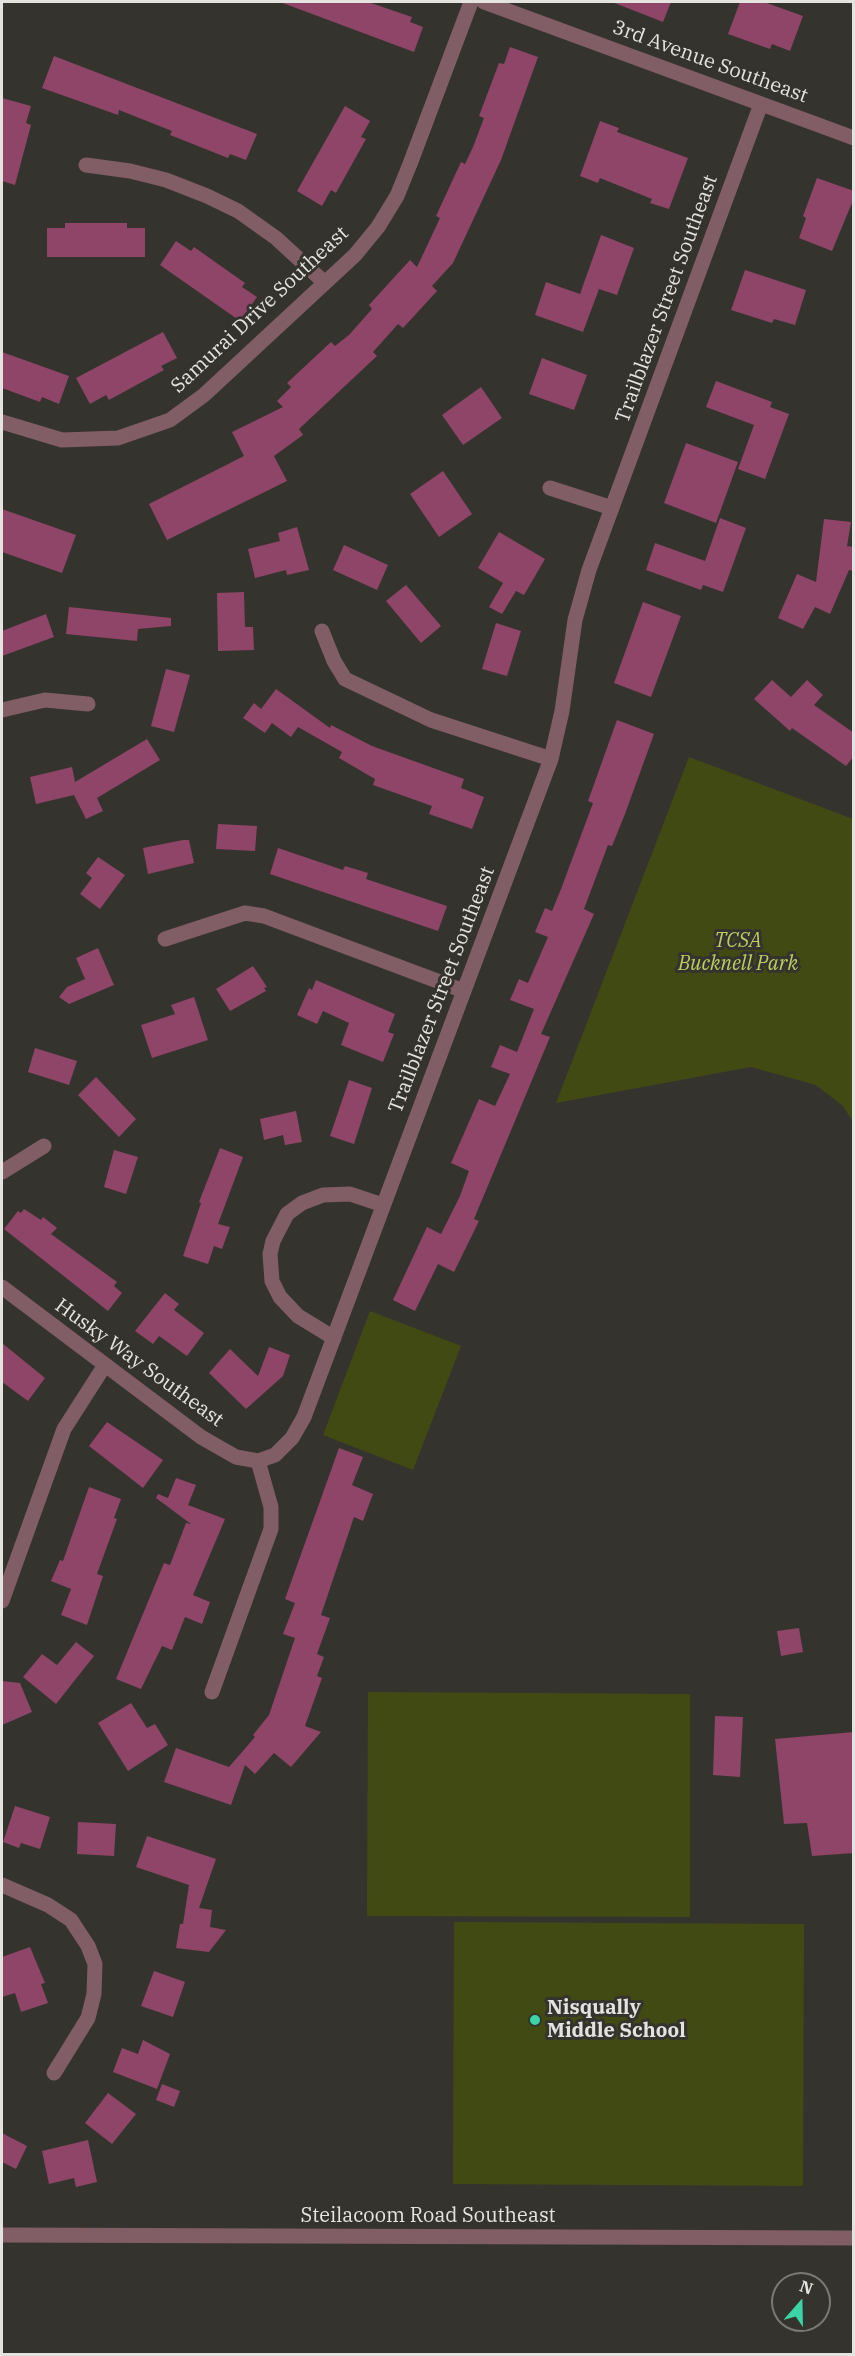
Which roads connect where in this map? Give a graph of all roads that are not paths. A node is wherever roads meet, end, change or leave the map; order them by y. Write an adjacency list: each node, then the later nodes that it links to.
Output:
1 (471, 2): 6 (street, Samurai Drive Southeast)
2 (484, 2): 3 (street, 3rd Avenue Southeast)
3 (761, 104): 4 (street, 3rd Avenue Southeast); 9 (street, Trailblazer Street Southeast)
4 (854, 138)
5 (86, 165): 6 (street)
6 (325, 283): 7 (street, Samurai Drive Southeast)
7 (2, 422)
8 (550, 488): 9 (street)
9 (612, 508): 13 (street, Trailblazer Street Southeast)
10 (322, 631): 13 (street)
11 (88, 704): 12 (street)
12 (2, 710)
13 (551, 759): 15 (street, Trailblazer Street Southeast)
14 (165, 939): 15 (street)
15 (464, 991): 18 (street, Trailblazer Street Southeast)
16 (44, 1146): 17 (street)
17 (2, 1172)
18 (383, 1205): 20 (street, Trailblazer Street Southeast); 20 (street)
19 (2, 1287): 21 (street, Husky Way Southeast)
20 (334, 1338): 22 (street, Trailblazer Street Southeast)
21 (105, 1365): 22 (street, Husky Way Southeast); 23 (street)
22 (258, 1461): 24 (street)
23 (2, 1601)
24 (212, 1692)
25 (2, 1885): 26 (street)
26 (54, 2073)
27 (2, 2235): 28 (street, Steilacoom Road Southeast)
28 (854, 2238)

